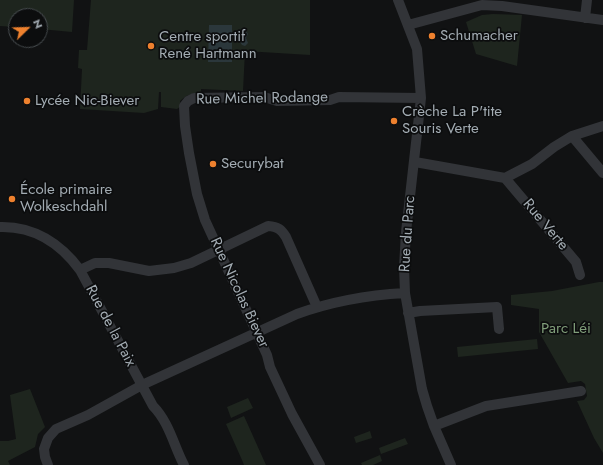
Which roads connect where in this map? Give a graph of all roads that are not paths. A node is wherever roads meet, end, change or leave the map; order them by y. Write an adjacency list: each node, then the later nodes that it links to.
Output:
1 (398, 0): 5 (street, Rue du Parc)
2 (586, 0): 3 (street)
3 (585, 18): 4 (street); 5 (street)
4 (603, 20)
5 (408, 25): 6 (street, Rue du Parc)
6 (421, 98): 7 (street, Rue Michel Rodange); 10 (street, Rue du Parc)
7 (184, 112): 14 (street, Rue Nicolas Biever)
8 (603, 126): 9 (street)
9 (572, 136): 11 (street); 12 (street)
10 (415, 162): 12 (street); 17 (street, Rue du Parc)
11 (603, 172)
12 (505, 178): 16 (street, Rue Verte)
13 (0, 227): 15 (street, Rue de la Paix)
14 (218, 250): 15 (street); 18 (street); 21 (street, Rue Nicolas Biever)
15 (80, 270): 22 (street, Rue de la Paix)
16 (580, 275)
17 (405, 293): 18 (street); 19 (street, Rue du Parc)
18 (317, 307): 21 (street)
19 (408, 313): 20 (street); 24 (street, Rue du Parc)
20 (499, 329)
21 (256, 331): 22 (street); 28 (street, Rue Nicolas Biever)
22 (142, 385): 26 (street); 27 (street, Rue de la Paix)
23 (581, 391): 24 (street)
24 (434, 426): 25 (street, Rue du Parc)
25 (447, 463)
26 (48, 465)
27 (184, 465)
28 (320, 465)

